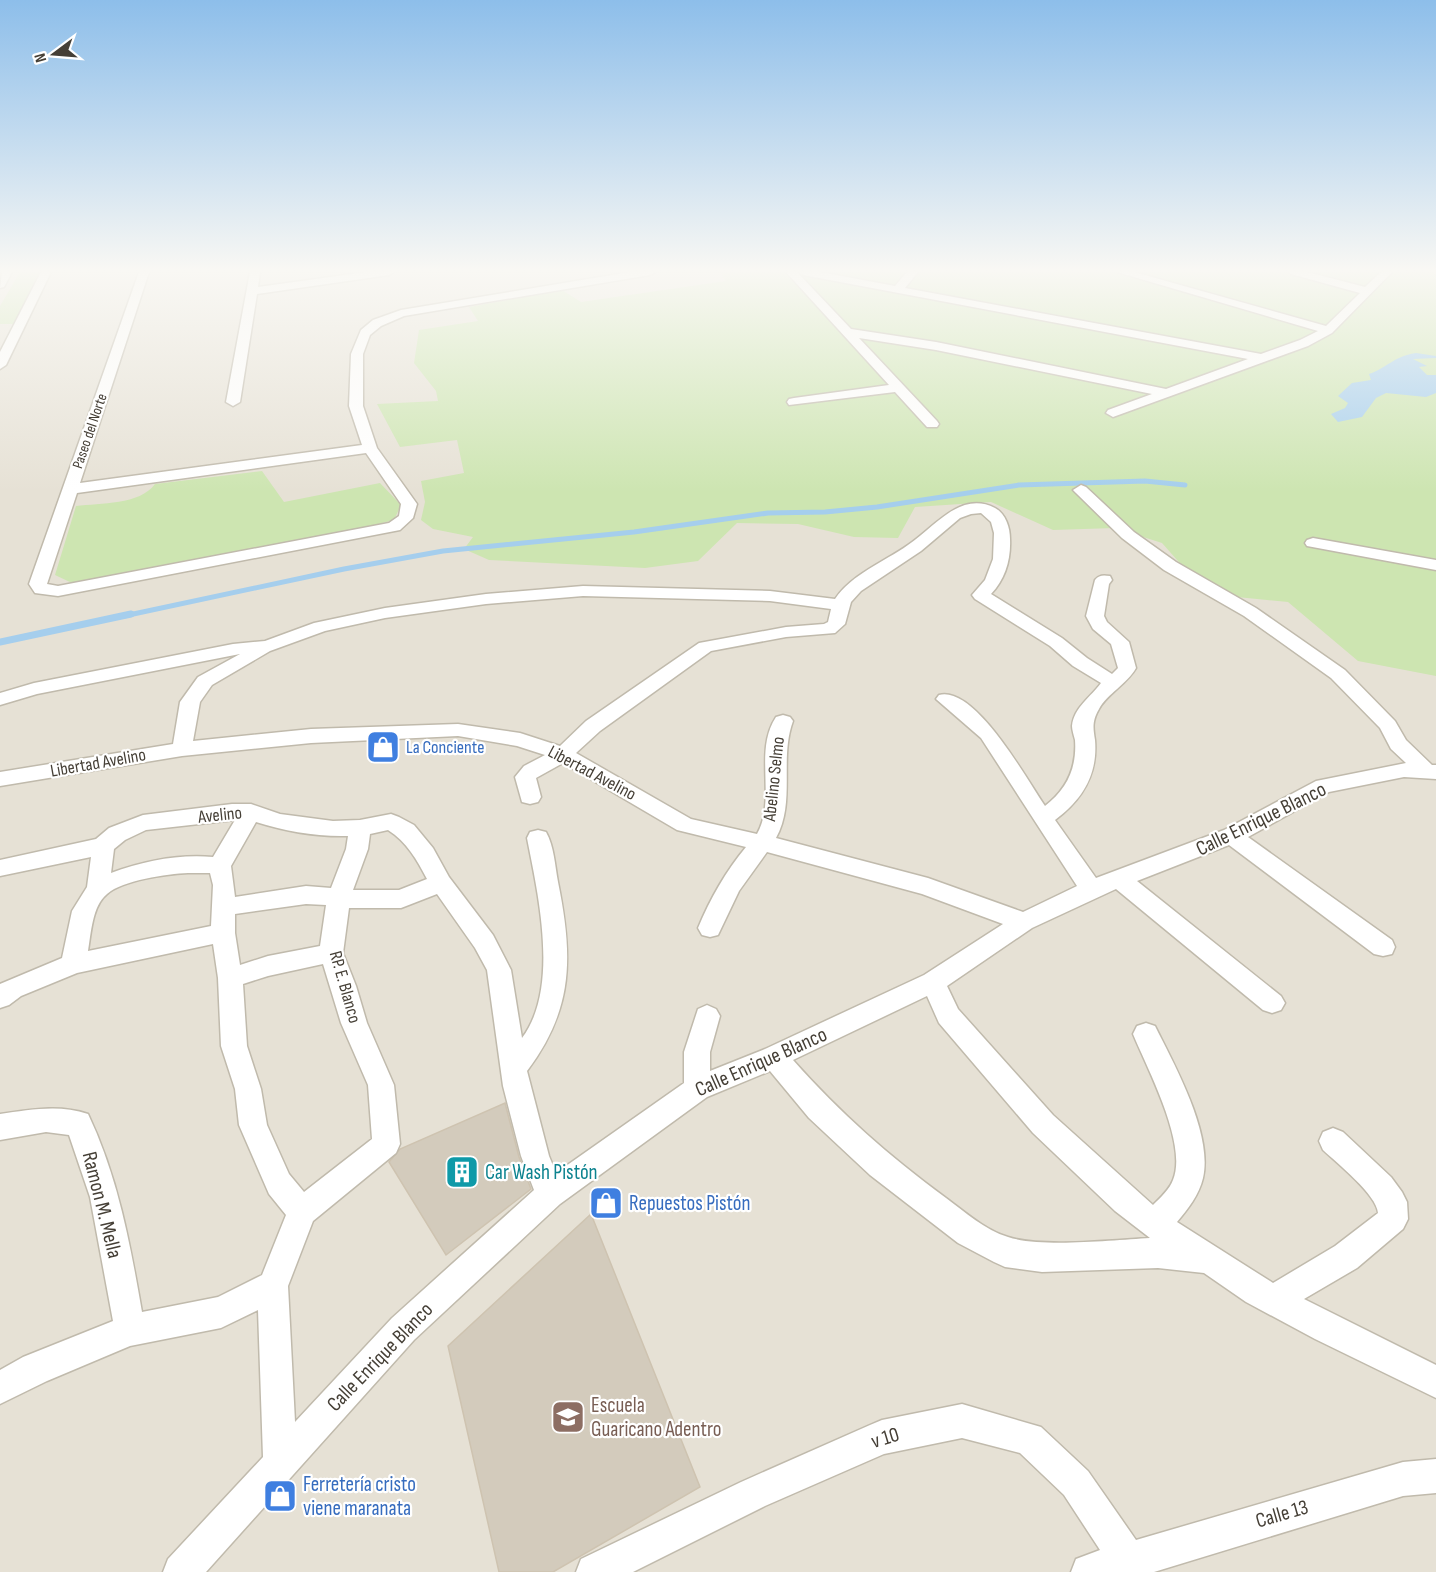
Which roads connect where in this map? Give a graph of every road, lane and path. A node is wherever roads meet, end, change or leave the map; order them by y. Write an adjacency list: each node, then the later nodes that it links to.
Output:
1 (10, 345): 10 (street)
2 (119, 345): 18 (street, Paseo del Norte)
3 (244, 345): 13 (street)
4 (360, 345): 17 (street)
5 (858, 345): 11 (street)
6 (932, 345): 12 (street)
7 (1193, 345): 9 (street)
8 (1297, 345): 9 (street)
9 (1260, 358): 12 (street)
10 (0, 364)
11 (898, 388): 14 (street); 16 (street)
12 (1166, 393): 15 (street)
13 (233, 402)
14 (794, 402)
15 (1113, 413)
16 (933, 424)
17 (370, 448): 18 (street); 18 (street, Paseo del Norte)
18 (70, 489)
19 (1082, 490): 31 (street)
20 (1313, 543): 21 (street)
21 (1436, 565)
22 (1104, 580): 25 (street)
23 (840, 605): 24 (street); 25 (street); 30 (street)
24 (268, 646): 26 (street); 29 (street)
25 (1112, 682): 35 (street)
26 (0, 699)
27 (946, 699): 35 (street)
28 (783, 721): 40 (street, Abelino Selmo)
29 (182, 749): 30 (street, Libertad Avelino); 32 (street, Libertad Avelino)
30 (563, 754): 33 (street); 40 (street, Libertad Avelino)
31 (1431, 772): 37 (street, Calle Enrique Blanco)
32 (0, 779)
33 (530, 797)
34 (251, 812): 36 (street, Avelino); 39 (street, Avelino); 41 (street)
35 (1044, 818): 46 (street)
36 (360, 828): 44 (street, Avelino); 47 (street, RP. E. Blanco)
37 (1232, 836): 43 (street, Calle Enrique Blanco); 52 (street)
38 (538, 838): 62 (street)
39 (110, 840): 42 (street, Avelino); 45 (street)
40 (762, 843): 49 (street, Libertad Avelino); 50 (street, Abelino Selmo)
41 (220, 866): 45 (street); 48 (street)
42 (0, 868)
43 (1119, 878): 46 (street, Calle Enrique Blanco); 58 (street)
44 (441, 883): 47 (street); 62 (street, Avelino)
45 (98, 888): 54 (street)
46 (1091, 889): 49 (street, Calle Enrique Blanco)
47 (339, 897): 48 (street); 53 (street, RP. E. Blanco)
48 (225, 908): 51 (street)
49 (1024, 922): 56 (street, Calle Enrique Blanco)
50 (710, 928)
51 (223, 933): 54 (street); 55 (street)
52 (1383, 947)
53 (331, 953): 55 (street); 67 (street, RP. E. Blanco)
54 (73, 964): 57 (street)
55 (230, 978): 67 (street)
56 (933, 982): 61 (street, Calle Enrique Blanco); 68 (street)
57 (0, 998)
58 (1272, 1003)
59 (707, 1016): 63 (street)
60 (1146, 1034): 68 (street)
61 (774, 1057): 63 (street, Calle Enrique Blanco); 69 (street)
62 (515, 1067): 66 (street, Avelino)
63 (697, 1089): 66 (street, Calle Enrique Blanco)
64 (0, 1127): 72 (street, Ramon M. Mella)
65 (1333, 1141): 71 (street)
66 (550, 1194): 75 (street, Calle Enrique Blanco)
67 (302, 1212): 70 (street)
68 (1155, 1225): 69 (street)
69 (1209, 1259): 71 (street)
70 (273, 1286): 72 (street); 75 (street)
71 (1275, 1299): 73 (street)
72 (130, 1330): 74 (street)
73 (1436, 1382)
74 (0, 1388)
75 (280, 1464): 78 (street, Calle Enrique Blanco)
76 (1436, 1476): 77 (street, Calle 13)
77 (1133, 1565): 79 (street, v 10); 80 (street, Calle 13)
78 (185, 1570)
79 (594, 1572)
80 (1089, 1572)

